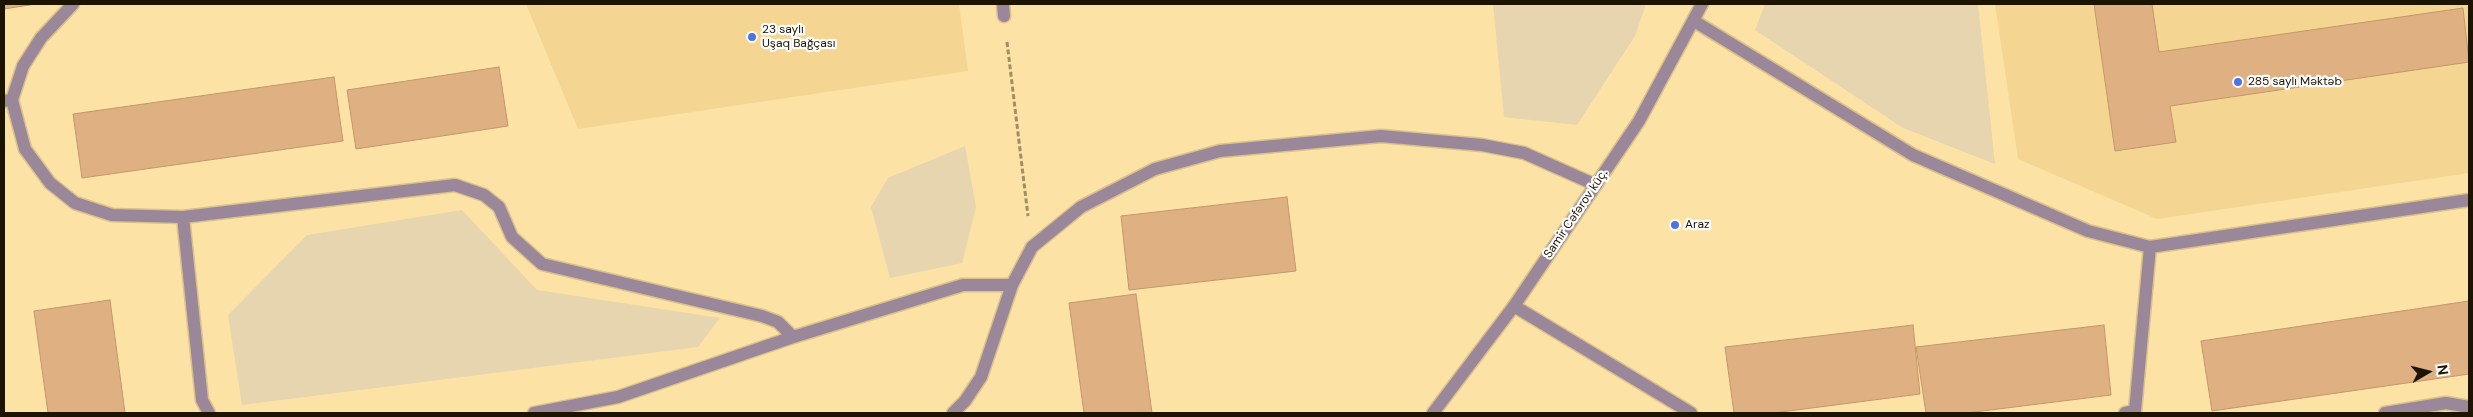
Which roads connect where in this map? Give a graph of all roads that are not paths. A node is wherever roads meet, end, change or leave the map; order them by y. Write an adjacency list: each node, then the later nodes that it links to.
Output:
1 (73, 4): 4 (street)
2 (1702, 4): 3 (street, Samir Cəfərov küç.)
3 (1694, 21): 5 (street, Samir Cəfərov küç.); 8 (street)
4 (8, 101): 7 (street)
5 (1596, 186): 9 (street); 10 (street, Samir Cəfərov küç.)
6 (2469, 200): 8 (street)
7 (183, 217): 11 (street); 13 (street)
8 (2150, 247): 18 (street)
9 (1012, 285): 11 (street); 15 (street)
10 (1514, 306): 16 (street, Samir Cəfərov küç.); 17 (street)
11 (793, 337): 14 (street)
12 (2469, 407): 19 (street)
13 (209, 413)
14 (534, 413)
15 (952, 413)
16 (1433, 413)
17 (1691, 413)
18 (2134, 413)
19 (2385, 413)

